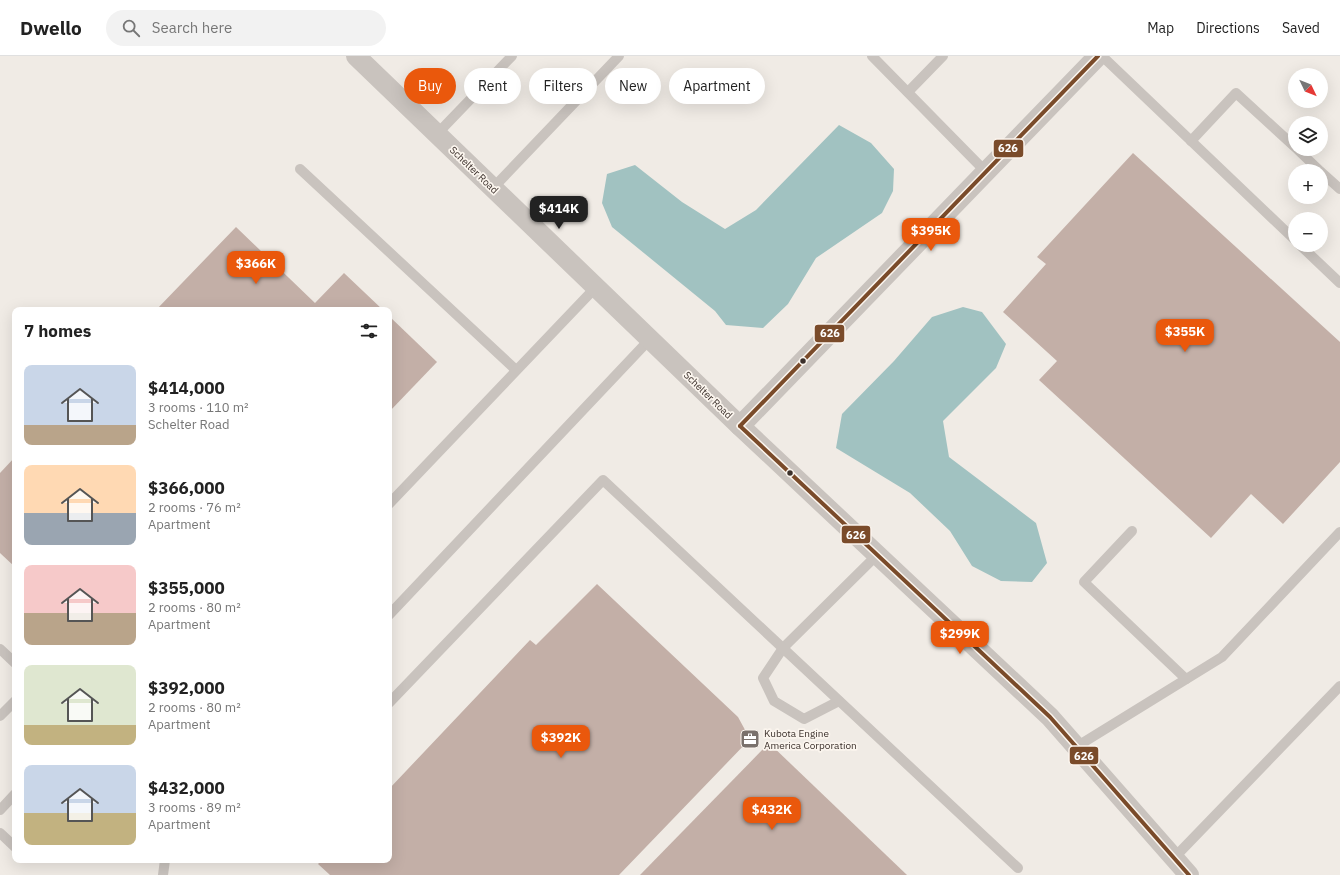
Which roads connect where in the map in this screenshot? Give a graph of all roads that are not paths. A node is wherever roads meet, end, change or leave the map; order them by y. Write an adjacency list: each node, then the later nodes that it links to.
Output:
1 (356, 56): 9 (street, Schelter Road)
2 (512, 56): 9 (lane)
3 (619, 56): 17 (lane)
4 (872, 56): 8 (lane)
5 (943, 56): 8 (lane)
6 (1098, 56): 15 (street)
7 (1102, 56): 10 (lane)
8 (908, 92): 15 (lane)
9 (437, 134): 17 (street, Schelter Road)
10 (1191, 141): 11 (lane); 19 (lane)
11 (1288, 141)
12 (1305, 156): 13 (lane)
13 (1313, 164)
14 (300, 169): 24 (lane)
15 (986, 172): 25 (street)
16 (1328, 178): 18 (lane)
17 (493, 188): 22 (street, Schelter Road)
18 (1340, 189)
19 (1288, 233)
20 (1308, 252): 21 (lane)
21 (1339, 279)
22 (596, 287): 23 (street, Schelter Road); 24 (lane)
23 (650, 339): 25 (street, Schelter Road); 30 (lane)
24 (516, 370): 26 (lane)
25 (740, 426): 29 (street, Schelter Road)
26 (392, 501)
27 (1132, 531): 34 (lane)
28 (1340, 532): 34 (lane)
29 (877, 555): 31 (lane); 40 (street, Schelter Road)
30 (392, 612)
31 (783, 648): 36 (lane); 37 (lane); 37 (lane)
32 (0, 649): 33 (lane)
33 (12, 660)
34 (1186, 679): 40 (lane)
35 (1340, 686): 47 (lane)
36 (392, 700)
37 (839, 701): 46 (lane)
38 (12, 704): 39 (lane)
39 (0, 716)
40 (1076, 747): 47 (street, Schelter Road)
41 (12, 797): 42 (lane)
42 (0, 810)
43 (0, 833): 44 (lane)
44 (12, 844)
45 (165, 863): 48 (lane)
46 (1018, 868)
47 (1181, 869)
48 (163, 875)

